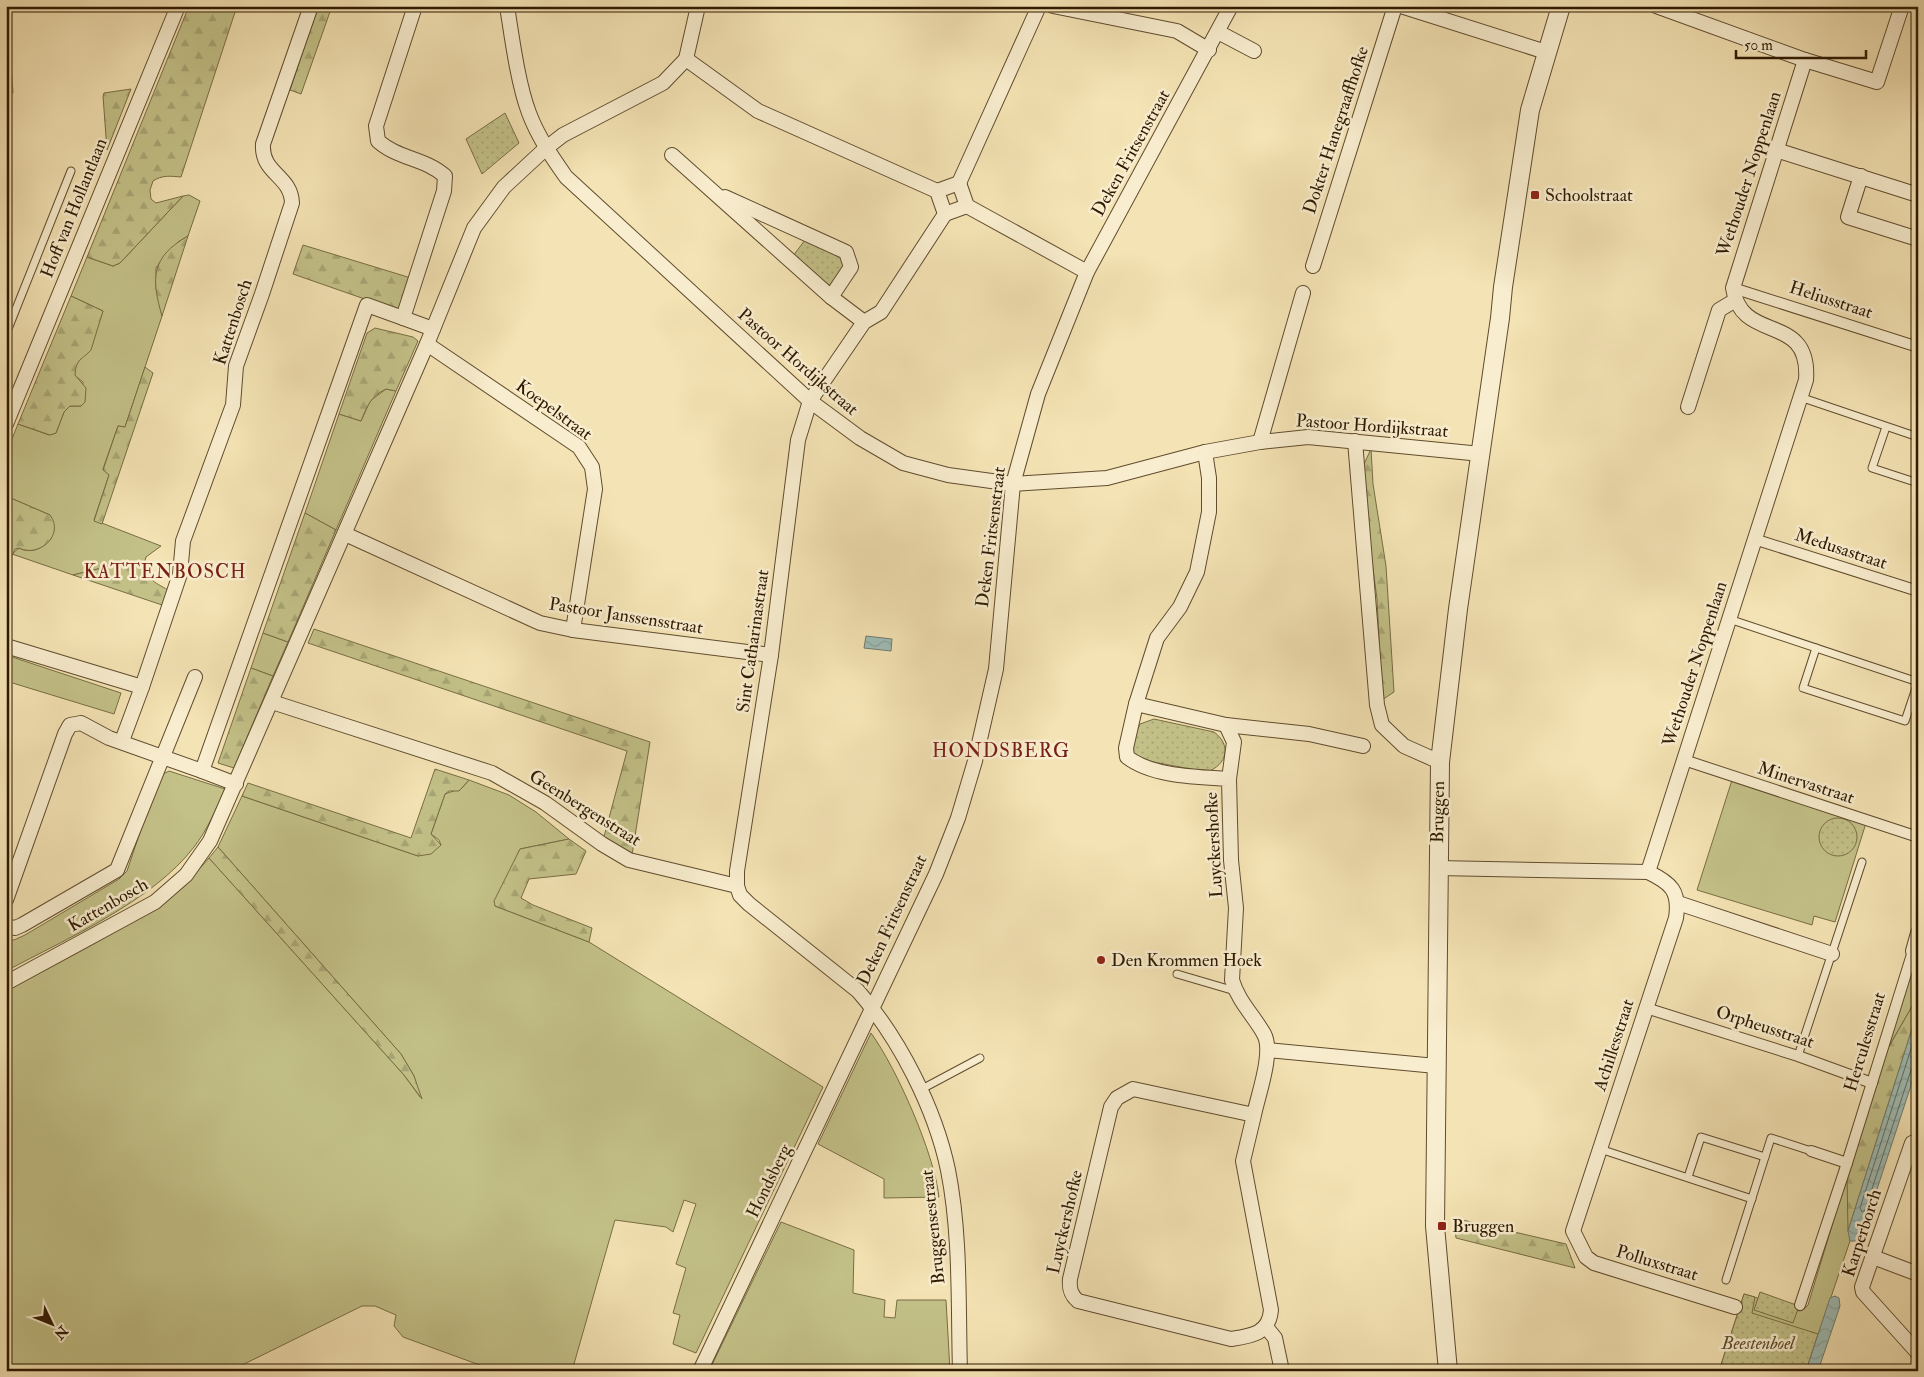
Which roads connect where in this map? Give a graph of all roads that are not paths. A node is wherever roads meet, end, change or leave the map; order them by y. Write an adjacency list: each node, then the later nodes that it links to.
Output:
1 (178, 6): 48 (street, Hoff van Hollantlaan)
2 (311, 6): 67 (street, Kattenbosch)
3 (415, 6): 39 (street)
4 (508, 6): 22 (street, Pastoor Hordijkstraat)
5 (698, 6): 20 (street)
6 (1039, 6): 27 (street)
7 (1053, 6): 17 (street)
8 (1232, 6): 16 (street, Deken Fritsenstraat)
9 (1395, 6): 34 (street, Dokter Hanegraaffhofke)
10 (1401, 6): 14 (street)
11 (1561, 6): 19 (street)
12 (1656, 6): 15 (street)
13 (1902, 6): 21 (street)
14 (1421, 9): 19 (street)
15 (1676, 10): 21 (street)
16 (1218, 32): 17 (street, Deken Fritsenstraat); 18 (street)
17 (1209, 50): 35 (street, Deken Fritsenstraat)
18 (1254, 51)
19 (1546, 52): 54 (street)
20 (686, 60): 22 (street, Kattenbosch); 29 (street)
21 (1805, 60): 23 (street, Wethouder Noppenlaan)
22 (545, 149): 41 (street, Kattenbosch); 46 (street, Pastoor Hordijkstraat)
23 (1776, 150): 26 (street); 37 (street, Wethouder Noppenlaan)
24 (672, 155): 28 (street)
25 (72, 171): 42 (lane)
26 (1861, 176): 30 (street); 33 (street)
27 (959, 183): 29 (street); 31 (street)
28 (710, 190): 38 (street); 38 (street)
29 (937, 192): 32 (street)
30 (1918, 195)
31 (967, 206): 32 (street); 35 (street)
32 (945, 214): 40 (street, Sint Catharinastraat)
33 (1918, 239)
34 (1312, 266)
35 (1086, 272): 56 (street, Deken Fritsenstraat)
36 (1303, 293): 52 (street)
37 (1734, 294): 44 (street, Heliusstraat); 45 (street, Wethouder Noppenlaan); 47 (street, Wethouder Noppenlaan)
38 (831, 297): 40 (street)
39 (404, 318): 41 (street); 76 (street)
40 (864, 322): 46 (street, Sint Catharinastraat)
41 (433, 329): 43 (street, Kattenbosch)
42 (6, 334)
43 (427, 344): 57 (street, Kattenbosch); 61 (street, Koepelstraat)
44 (1918, 347)
45 (1800, 397): 49 (lane); 58 (street, Wethouder Noppenlaan)
46 (810, 401): 56 (street, Pastoor Hordijkstraat); 64 (street, Sint Catharinastraat)
47 (1688, 407)
48 (7, 422)
49 (1886, 427): 50 (lane); 55 (lane)
50 (1918, 437)
51 (1355, 440): 52 (street, Pastoor Hordijkstraat); 54 (street, Pastoor Hordijkstraat); 75 (street, Bruggen)
52 (1260, 442): 53 (street, Pastoor Hordijkstraat)
53 (1205, 452): 56 (street, Pastoor Hordijkstraat); 69 (street, Luyckershofke)
54 (1481, 454): 75 (street, Bruggen)
55 (1918, 482)
56 (1013, 484): 93 (street, Deken Fritsenstraat)
57 (345, 534): 61 (street, Pastoor Janssensstraat); 68 (street, Kattenbosch)
58 (1754, 539): 59 (street, Medusastraat); 60 (street, Wethouder Noppenlaan)
59 (1918, 591)
60 (1729, 620): 63 (lane); 74 (street, Wethouder Noppenlaan)
61 (573, 630): 64 (street, Pastoor Janssensstraat)
62 (6, 646): 67 (street)
63 (1816, 648): 66 (lane); 66 (lane)
64 (771, 656): 83 (street, Sint Catharinastraat)
65 (195, 677): 73 (street, Kattenbosch)
66 (1918, 682)
67 (142, 687): 71 (street, Kattenbosch)
68 (272, 702): 78 (street, Kattenbosch); 83 (street, Geenbergenstraat)
69 (1136, 704): 70 (street); 77 (street, Luyckershofke)
70 (1226, 725): 72 (street); 77 (street, Luyckershofke)
71 (122, 741): 73 (street); 84 (street)
72 (1363, 746)
73 (163, 758): 76 (street); 86 (street, Kattenbosch)
74 (1684, 760): 79 (street, Minervastraat); 82 (street, Wethouder Noppenlaan)
75 (1440, 762): 81 (street, Bruggen)
76 (202, 772): 78 (street)
77 (1229, 778): 92 (street, Luyckershofke)
78 (236, 784): 91 (street, Kattenbosch)
79 (1918, 836)
80 (1862, 862): 89 (lane)
81 (1437, 868): 82 (street); 98 (street, Bruggen)
82 (1648, 872): 85 (street)
83 (737, 886): 93 (street)
84 (6, 900)
85 (1678, 903): 89 (street); 94 (street, Achillesstraat)
86 (6, 926)
87 (1918, 933): 88 (street, Herculesstraat)
88 (1915, 952): 99 (street, Herculesstraat)
89 (1832, 954): 96 (lane)
90 (1177, 974): 92 (lane)
91 (6, 984)
92 (1235, 991): 95 (street, Luyckershofke)
93 (872, 1007): 100 (street, Bruggensestraat); 117 (street, Hondsberg)
94 (1646, 1008): 96 (street, Orpheusstraat); 103 (street, Achillesstraat)
95 (1268, 1050): 98 (street); 101 (street)
96 (1798, 1056): 99 (street, Orpheusstraat)
97 (980, 1058): 100 (lane)
98 (1436, 1066): 120 (street, Bruggen)
99 (1872, 1083): 106 (street, Herculesstraat)
100 (919, 1090): 118 (street, Bruggensestraat)
101 (1254, 1115): 115 (street); 115 (street, Luyckershofke)
102 (1918, 1141): 110 (street, Karperborch)
103 (1600, 1149): 107 (lane); 109 (street, Achillesstraat)
104 (1811, 1151): 105 (lane); 106 (street)
105 (1766, 1157): 107 (lane); 108 (lane)
106 (1847, 1163): 113 (street, Herculesstraat)
107 (1688, 1177): 108 (lane)
108 (1752, 1199): 112 (lane)
109 (1578, 1242): 114 (street, Polluxstraat)
110 (1873, 1257): 111 (street); 116 (street, Karperborch)
111 (1918, 1274)
112 (1726, 1280)
113 (1800, 1305)
114 (1735, 1307)
115 (1266, 1327): 119 (street)
116 (1918, 1353)
117 (700, 1371)
118 (960, 1371)
119 (1282, 1371)
120 (1448, 1371)

